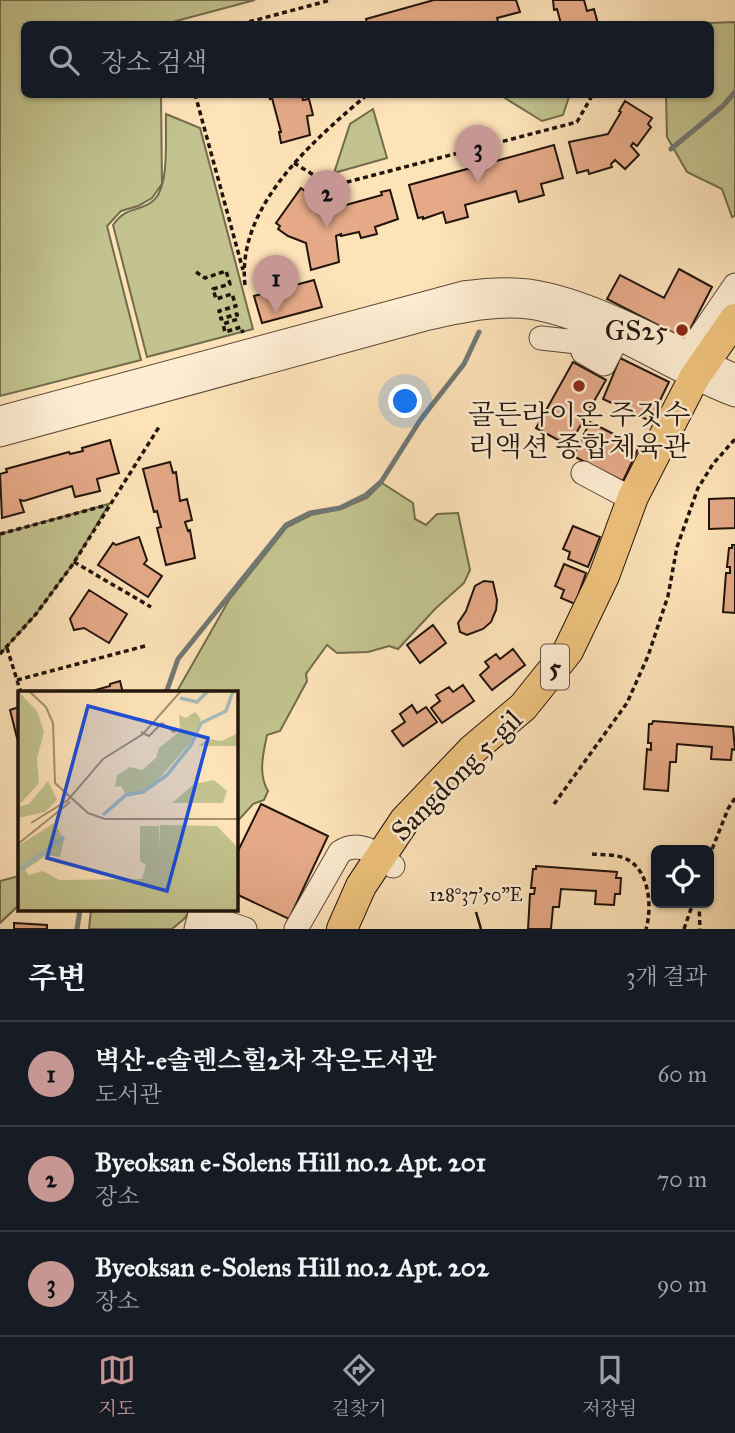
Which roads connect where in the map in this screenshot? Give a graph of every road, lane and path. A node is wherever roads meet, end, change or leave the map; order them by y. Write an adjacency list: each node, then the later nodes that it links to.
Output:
1 (331, 0): 2 (path)
2 (252, 21)
3 (196, 98): 8 (path)
4 (363, 98): 6 (path)
5 (591, 98): 6 (path)
6 (294, 163): 8 (path)
7 (196, 272): 12 (path)
8 (243, 272): 9 (path)
9 (244, 285)
10 (735, 285): 15 (street)
11 (735, 319): 15 (main road, 5)
12 (245, 338)
13 (541, 338): 14 (street)
14 (617, 339): 15 (street); 18 (street)
15 (715, 371): 16 (street); 21 (main road, Sangdong 5-gil / 5); 35 (main road, Sangdong 5-gil / 5)
16 (0, 418)
17 (159, 427): 22 (path)
18 (0, 435)
19 (735, 439): 32 (path)
20 (583, 473): 21 (street)
21 (632, 499): 35 (main road, Sangdong 5-gil / 5)
22 (109, 504): 23 (path); 24 (path)
23 (0, 534)
24 (74, 562): 25 (path); 27 (path)
25 (151, 607)
26 (145, 646): 29 (path)
27 (7, 648): 28 (path); 29 (path)
28 (0, 654)
29 (17, 680): 30 (path)
30 (20, 691)
31 (735, 798): 33 (path)
32 (554, 804)
33 (713, 845)
34 (592, 854): 43 (path)
35 (386, 861): 40 (street); 41 (main road, Sangdong 5-gil / 5); 42 (main road, Sangdong 5-gil / 5)
36 (691, 908): 44 (path)
37 (699, 908): 45 (path)
38 (196, 929): 39 (street)
39 (245, 929)
40 (296, 929)
41 (342, 929)
42 (362, 929)
43 (646, 929)
44 (684, 929)
45 (700, 929)

